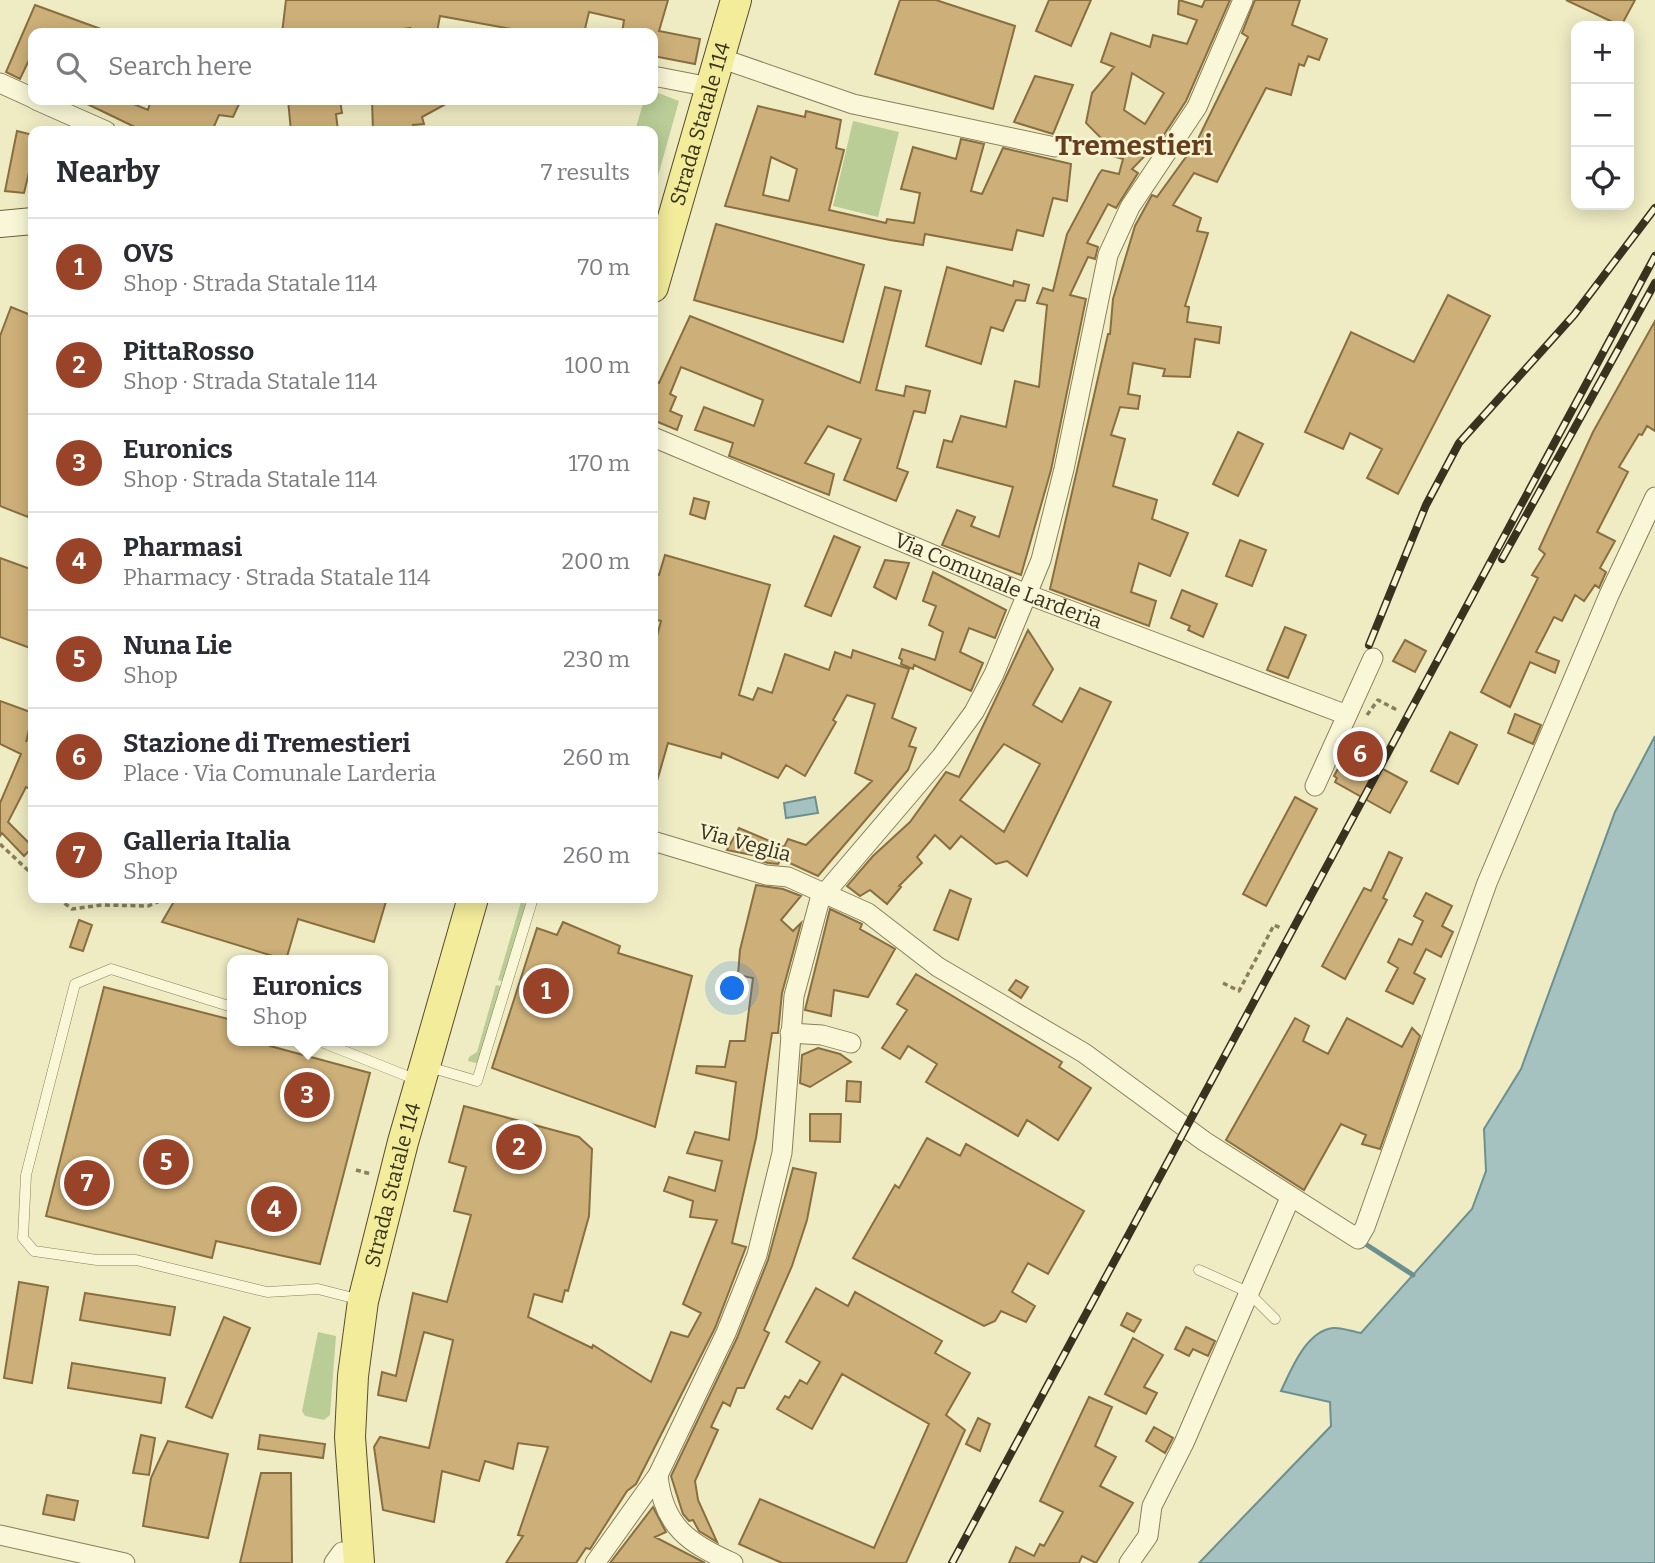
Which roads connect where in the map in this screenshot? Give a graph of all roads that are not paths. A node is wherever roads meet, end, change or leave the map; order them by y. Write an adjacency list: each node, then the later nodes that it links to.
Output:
1 (736, 0): 3 (main road, Strada Statale 114)
2 (1243, 0): 16 (street)
3 (720, 58): 6 (main road, Strada Statale 114); 10 (street)
4 (658, 77): 6 (street)
5 (0, 83): 7 (street)
6 (710, 87): 13 (main road, Strada Statale 114)
7 (28, 96)
8 (48, 105): 9 (street)
9 (95, 126)
10 (1055, 147)
11 (28, 221): 12 (street)
12 (0, 224)
13 (658, 269)
14 (658, 439): 16 (street, Via Comunale Larderia)
15 (1655, 497): 29 (street, Via Veglia)
16 (1029, 594): 18 (street, Via Comunale Larderia); 21 (street)
17 (1373, 658): 18 (street)
18 (1357, 715): 19 (street)
19 (1314, 786)
20 (658, 843): 21 (street, Via Veglia)
21 (824, 892): 25 (street); 29 (street, Via Veglia)
22 (472, 903): 28 (main road, Strada Statale 114)
23 (531, 903): 28 (lane)
24 (227, 1005): 32 (lane)
25 (790, 1033): 26 (street); 34 (street)
26 (851, 1043)
27 (335, 1046): 28 (lane)
28 (423, 1074): 32 (main road, Strada Statale 114)
29 (1290, 1198): 31 (street)
30 (1199, 1270): 31 (lane)
31 (1248, 1292): 33 (lane); 40 (street)
32 (363, 1301): 36 (main road, Strada Statale 114)
33 (1275, 1318)
34 (658, 1475): 38 (street); 39 (street)
35 (0, 1535): 37 (street)
36 (344, 1560)
37 (125, 1563)
38 (595, 1563)
39 (733, 1563)
40 (1129, 1563)

